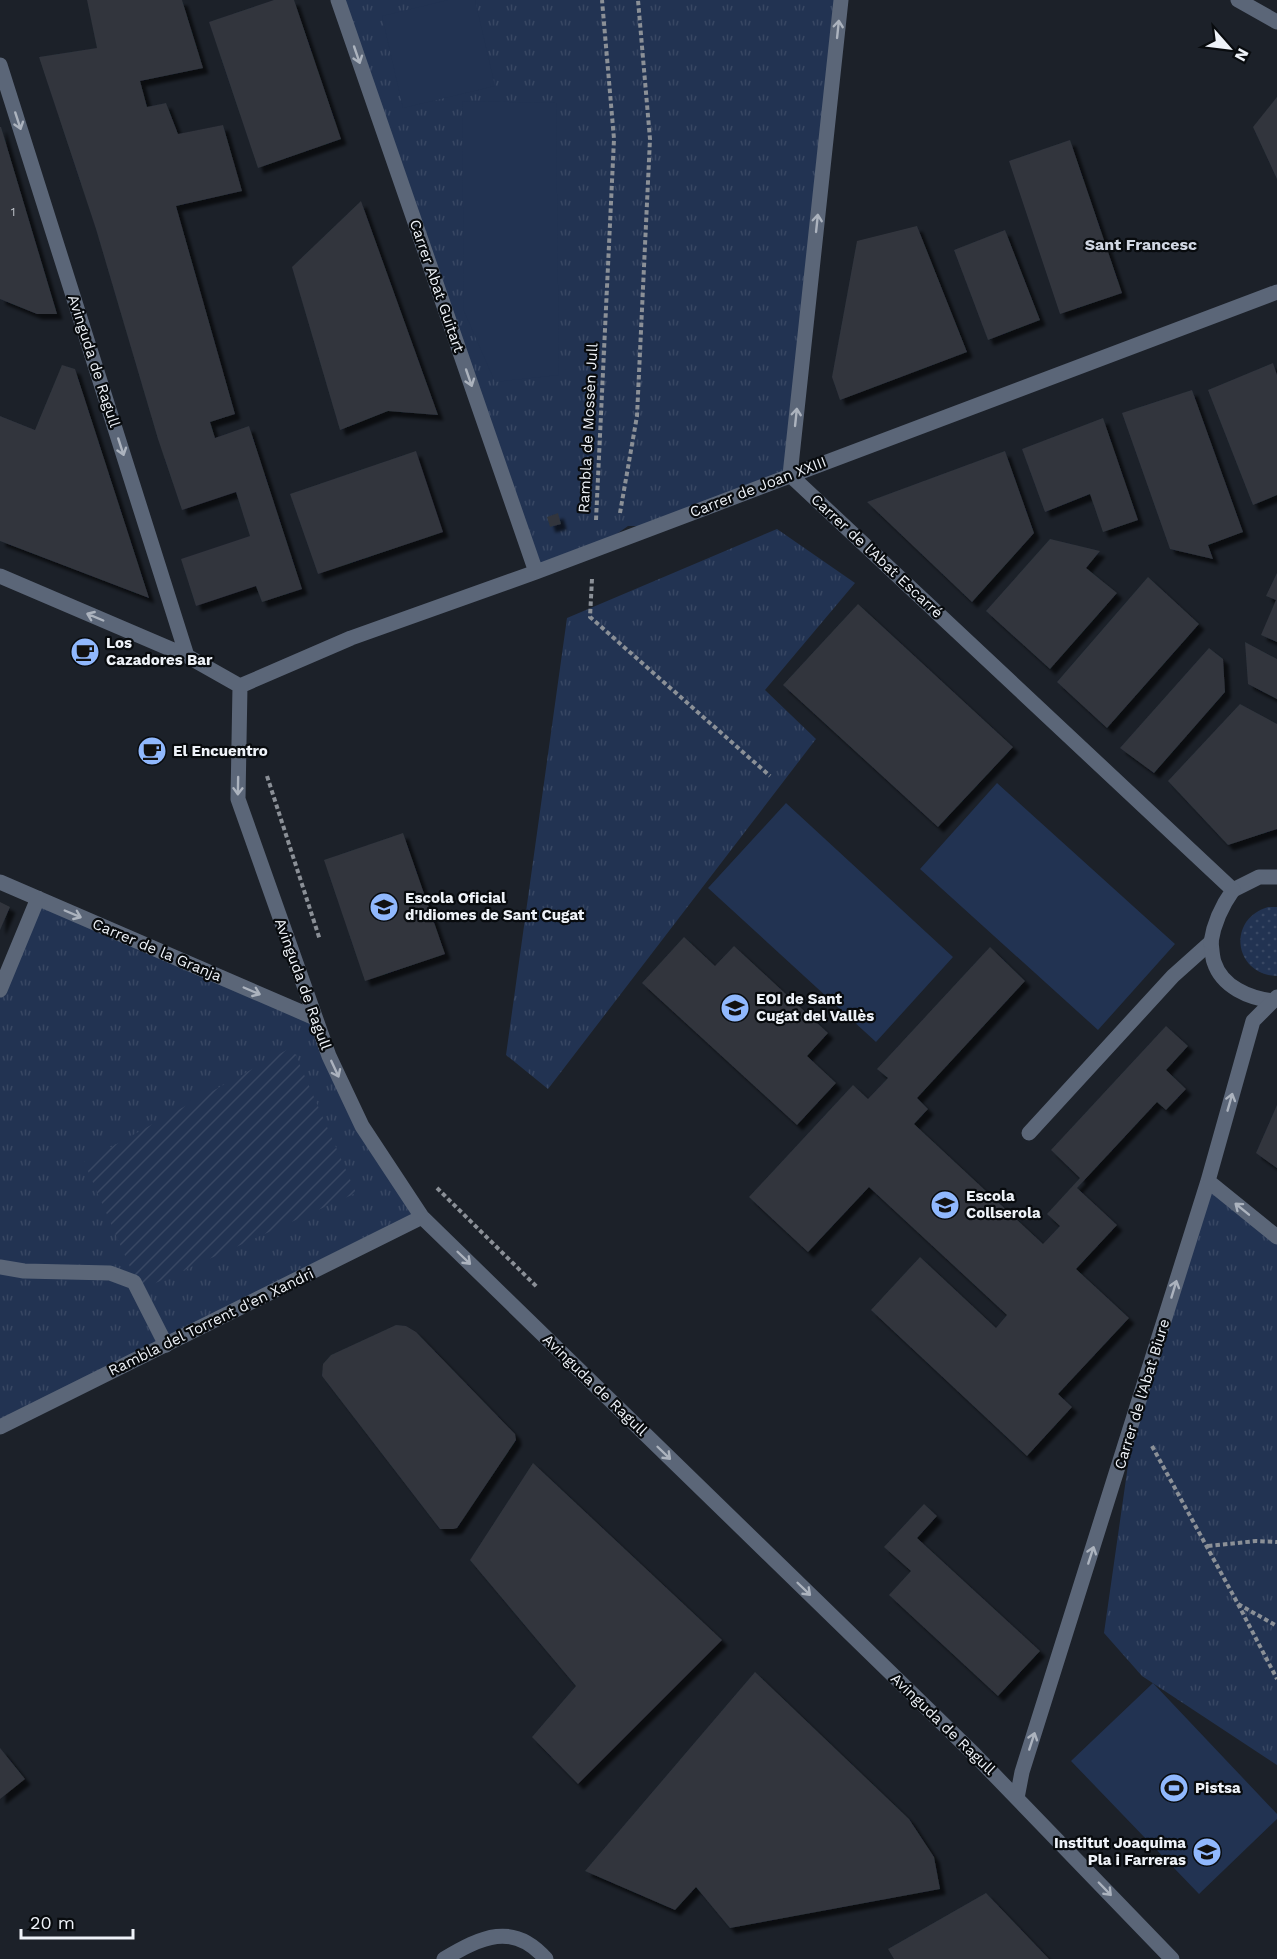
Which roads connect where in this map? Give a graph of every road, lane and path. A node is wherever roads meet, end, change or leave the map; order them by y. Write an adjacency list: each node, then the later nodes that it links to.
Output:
1 (338, 0): 12 (street, Carrer Abat Guitart, one-way to 12)
2 (602, 0): 11 (path, Rambla de Mossèn Jull)
3 (638, 0): 10 (path)
4 (841, 0): 9 (street, one-way to 4)
5 (1238, 0): 6 (street)
6 (1277, 22)
7 (0, 65): 15 (street, Avinguda de Ragull, one-way to 15)
8 (1277, 292): 9 (street, Carrer de Joan XXIII)
9 (790, 475): 10 (street, Carrer de Joan XXIII); 21 (street, Carrer de l'Abat Escarré)
10 (616, 541): 11 (street, Carrer de Joan XXIII)
11 (594, 550): 12 (street, Carrer de Joan XXIII)
12 (536, 572): 16 (street, Carrer de Joan XXIII)
13 (0, 576): 15 (street, one-way to 13)
14 (582, 580): 18 (path)
15 (187, 656): 16 (street)
16 (240, 686): 27 (street, Avinguda de Ragull, one-way to 27)
17 (266, 774): 24 (path)
18 (770, 776)
19 (1277, 877): 21 (street)
20 (0, 882): 22 (street, Carrer de la Granja)
21 (1233, 890): 23 (street)
22 (38, 898): 25 (street); 27 (street, Carrer de la Granja, one-way to 27)
23 (1211, 942): 26 (street); 28 (street)
24 (323, 951)
25 (0, 990)
26 (1275, 999): 29 (street, Carrer de l'Abat Biure, one-way to 26)
27 (315, 1018): 31 (street, Avinguda de Ragull, one-way to 31)
28 (1029, 1133)
29 (1208, 1181): 32 (street, one-way to 29); 36 (street, Carrer de l'Abat Biure, one-way to 29)
30 (435, 1186): 34 (path)
31 (422, 1217): 35 (street, Rambla del Torrent d'en Xandri); 43 (street, Avinguda de Ragull, one-way to 43)
32 (1277, 1237)
33 (0, 1267): 35 (street)
34 (544, 1295)
35 (166, 1345): 37 (street, Rambla del Torrent d'en Xandri)
36 (1135, 1416): 39 (path); 43 (street, Carrer de l'Abat Biure, one-way to 36)
37 (0, 1427)
38 (1277, 1542): 39 (path)
39 (1208, 1546): 40 (path)
40 (1238, 1604): 41 (path); 42 (path)
41 (1277, 1626)
42 (1277, 1679)
43 (1017, 1798): 46 (street, Avinguda de Ragull, one-way to 46)
44 (444, 1959): 45 (street)
45 (546, 1959)
46 (1172, 1959)

